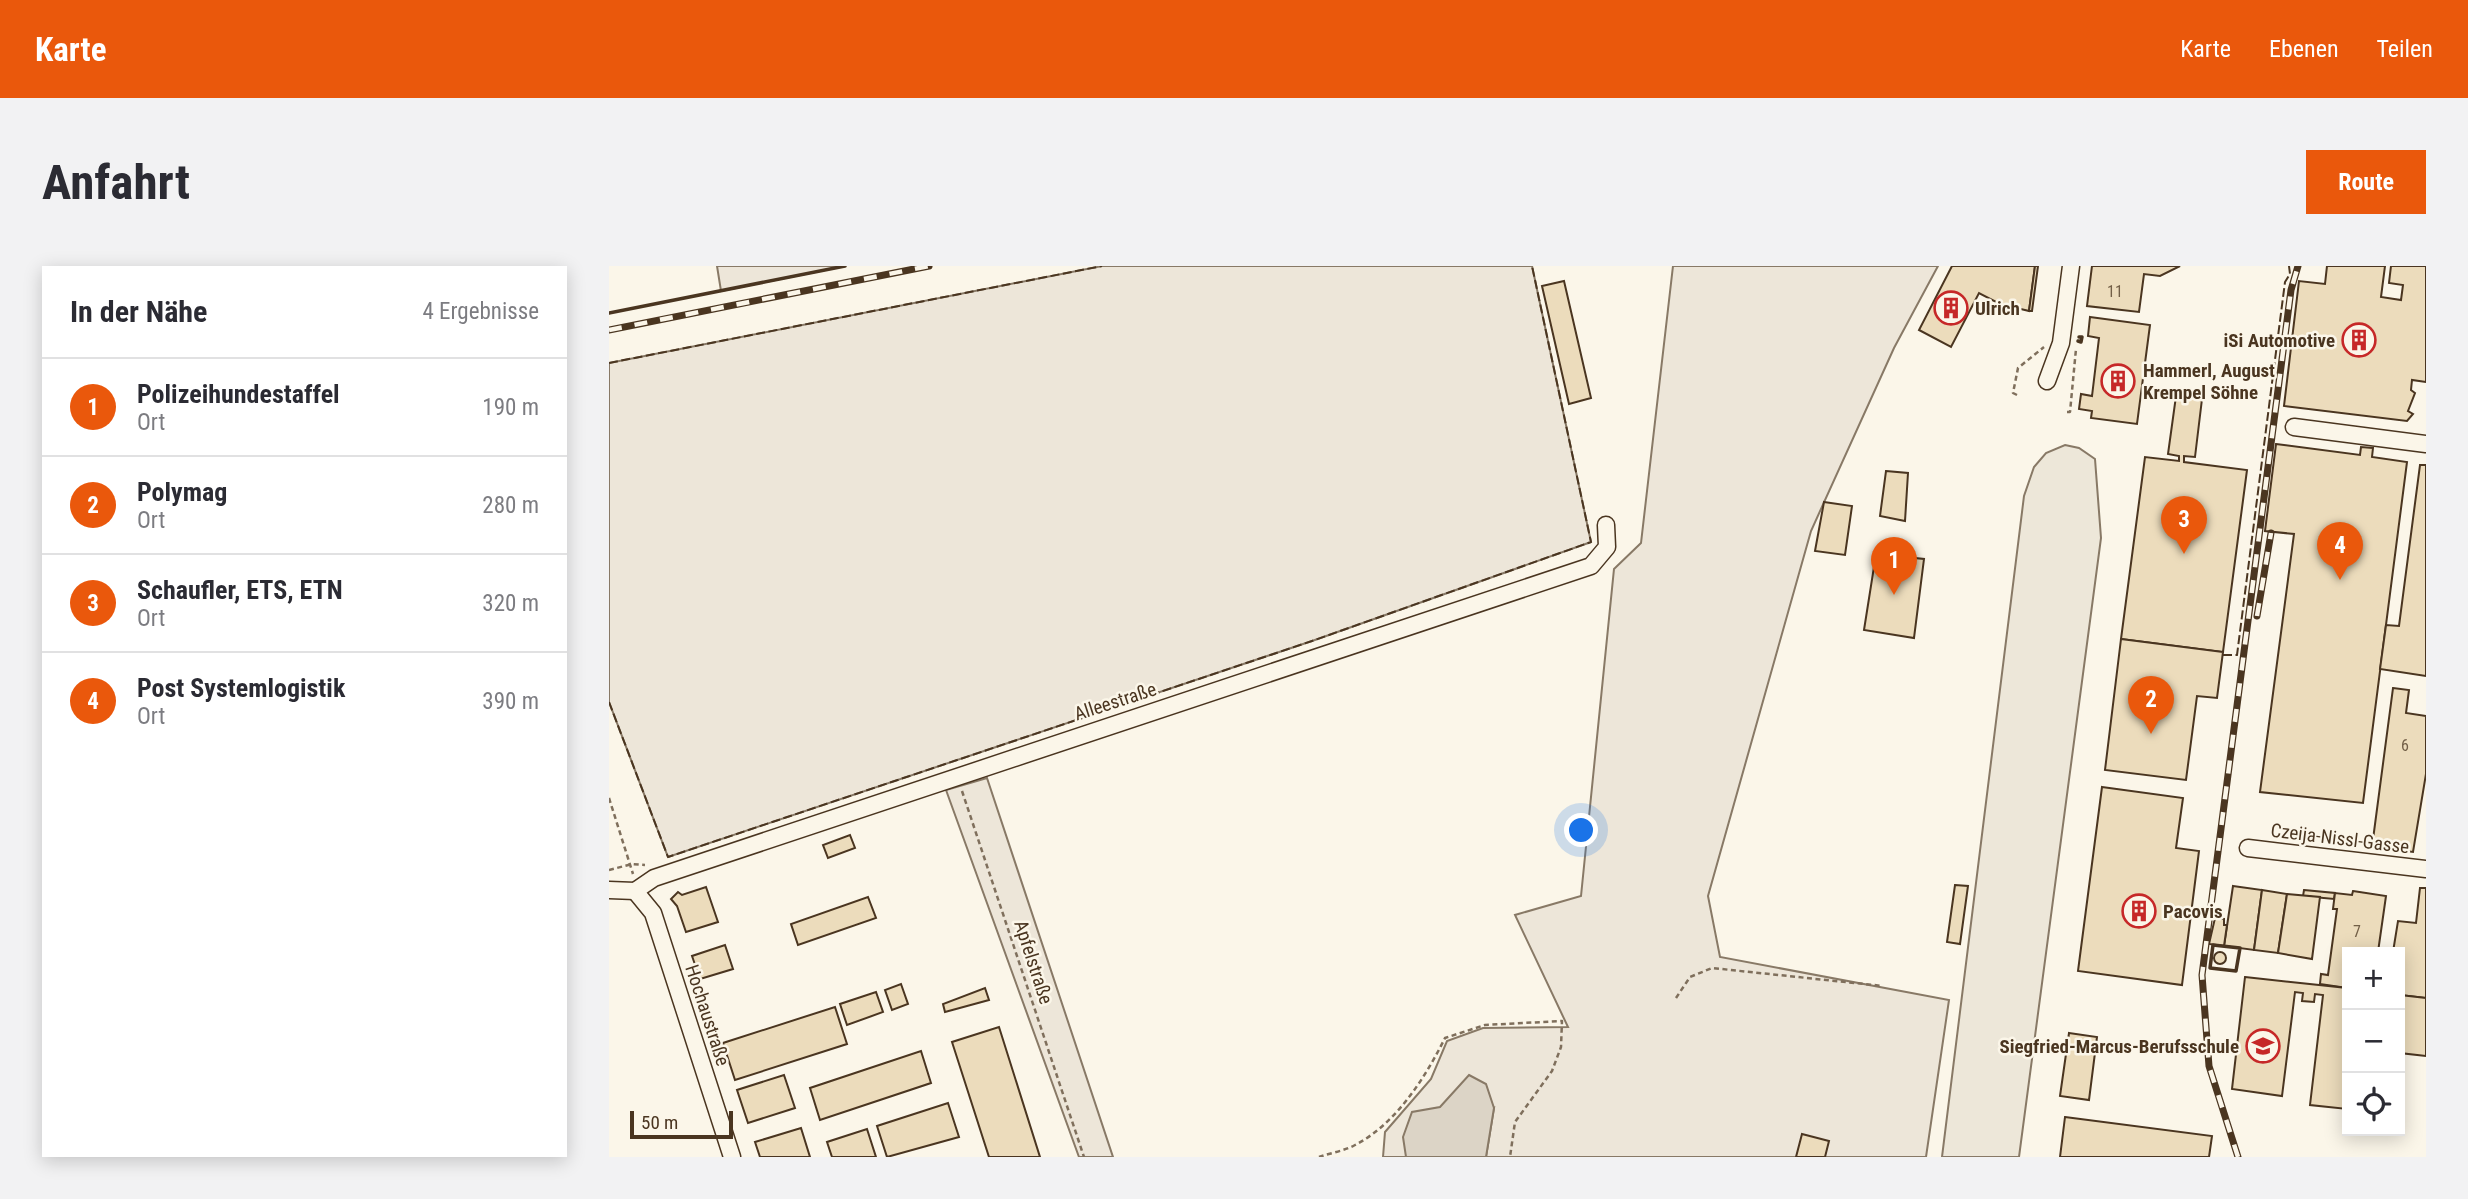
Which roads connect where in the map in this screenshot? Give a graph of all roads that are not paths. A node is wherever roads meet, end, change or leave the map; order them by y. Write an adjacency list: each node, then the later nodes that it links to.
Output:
1 (2071, 266): 2 (street)
2 (2047, 381)
3 (2294, 426): 4 (street)
4 (2426, 444)
5 (1606, 524): 9 (street, Alleestraße)
6 (2248, 848): 7 (street, Czeija-Nissl-Gasse)
7 (2426, 869)
8 (609, 890): 9 (street)
9 (635, 891): 10 (street, Hochaustraße)
10 (732, 1157)

